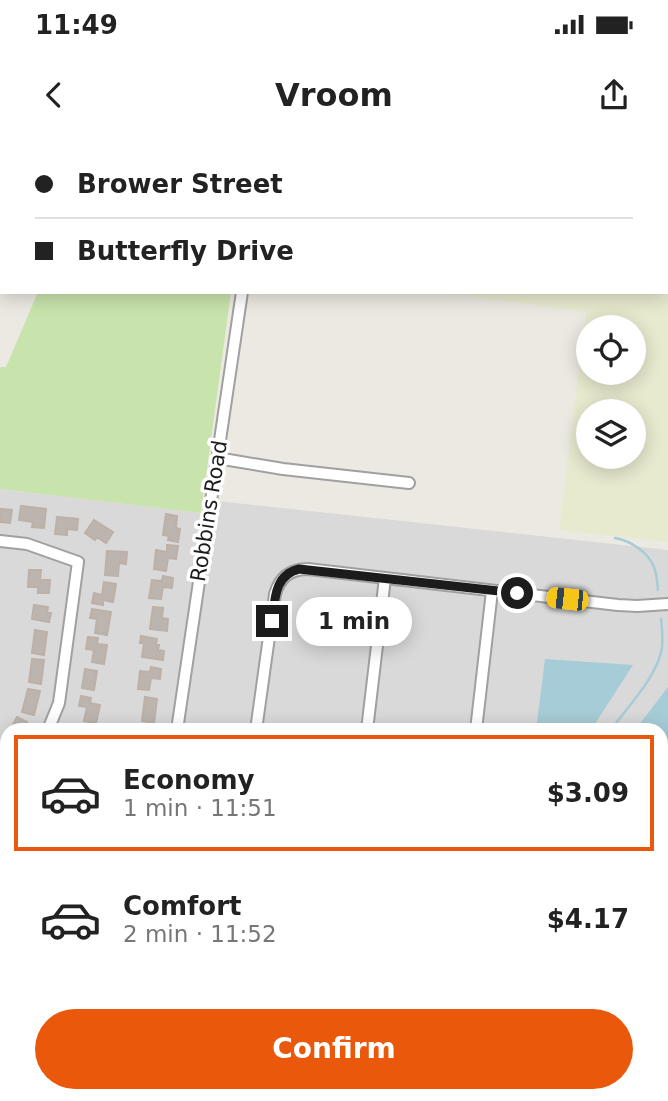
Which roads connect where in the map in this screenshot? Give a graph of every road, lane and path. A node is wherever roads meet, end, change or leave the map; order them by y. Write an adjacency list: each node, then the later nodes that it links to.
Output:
1 (242, 294): 2 (street, Robbins Road)
2 (217, 458): 3 (street); 9 (street, Robbins Road)
3 (409, 483)
4 (0, 541): 8 (street)
5 (385, 578): 6 (street); 10 (street); 11 (street)
6 (492, 591): 7 (street); 12 (street)
7 (668, 604)
8 (51, 723)
9 (178, 723)
10 (257, 723)
11 (368, 723)
12 (477, 723)

